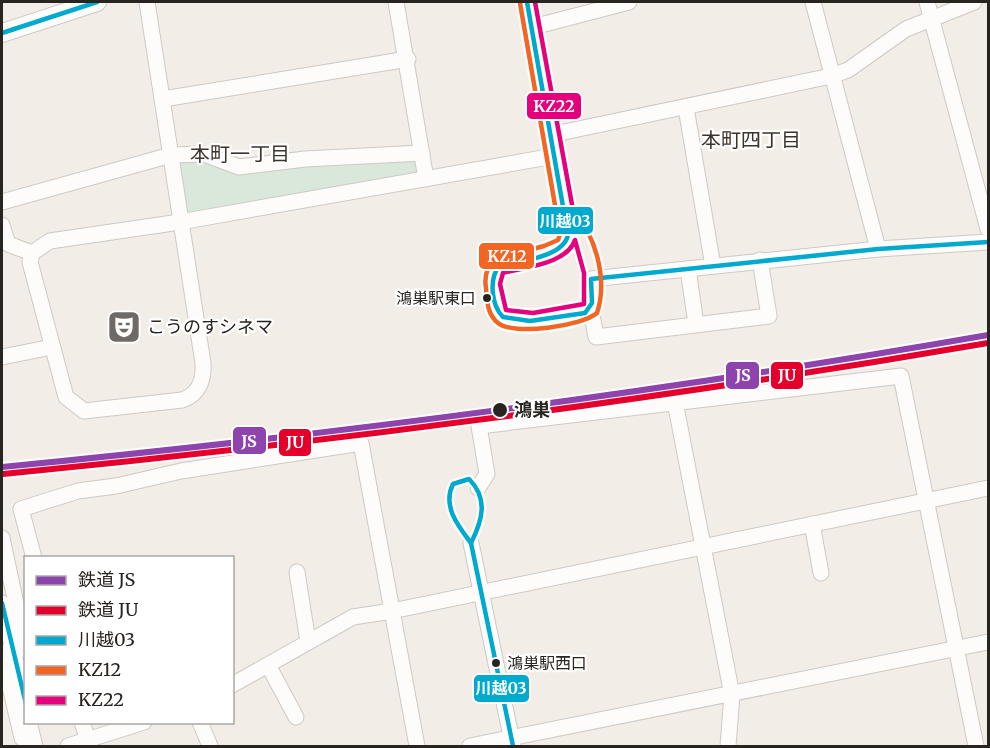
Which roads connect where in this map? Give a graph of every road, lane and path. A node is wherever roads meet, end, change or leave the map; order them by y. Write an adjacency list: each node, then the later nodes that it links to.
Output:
1 (97, 2): 9 (main road)
2 (147, 2): 15 (street)
3 (396, 2): 13 (street)
4 (527, 2): 11 (main road)
5 (629, 2): 11 (street)
6 (813, 2): 14 (street)
7 (927, 2): 10 (street)
8 (974, 2): 10 (street)
9 (72, 5): 12 (main road)
10 (932, 17): 14 (street); 26 (street)
11 (533, 27): 17 (main road)
12 (2, 33)
13 (408, 59): 15 (street); 18 (street)
14 (831, 76): 16 (street); 28 (street)
15 (163, 99): 19 (street)
16 (686, 108): 17 (street); 31 (street)
17 (551, 137): 20 (main road)
18 (422, 153): 19 (street); 21 (street)
19 (171, 155): 22 (street); 24 (street)
20 (554, 156): 21 (street); 23 (main road)
21 (426, 179): 24 (street)
22 (2, 202)
23 (566, 213)
24 (180, 222): 29 (street); 36 (street)
25 (2, 225): 29 (street)
26 (988, 229)
27 (988, 242): 28 (street)
28 (878, 249): 30 (street)
29 (32, 253): 36 (street)
30 (760, 260): 31 (street); 35 (street)
31 (713, 266): 32 (street)
32 (688, 269): 33 (street); 35 (street)
33 (591, 279)
34 (591, 309): 35 (street)
35 (696, 324)
36 (52, 346): 37 (street)
37 (2, 357)
38 (675, 402): 39 (street); 41 (street); 45 (street)
39 (478, 488)
40 (988, 488): 41 (street)
41 (928, 500): 42 (street); 55 (street)
42 (813, 524): 45 (street); 48 (street)
43 (2, 538): 52 (street)
44 (471, 543): 49 (street)
45 (705, 547): 49 (street); 59 (street)
46 (33, 556): 51 (street)
47 (297, 573): 53 (street)
48 (821, 573)
49 (482, 592): 51 (street); 67 (street)
50 (2, 603): 60 (street)
51 (392, 611): 53 (street); 71 (street)
52 (24, 641)
53 (308, 642): 57 (street)
54 (988, 642): 55 (street)
55 (957, 648): 59 (street); 74 (street)
56 (2, 652): 60 (street)
57 (268, 665): 58 (street); 61 (street)
58 (234, 684)
59 (732, 695): 67 (street); 73 (street)
60 (13, 704): 66 (street)
61 (296, 717)
62 (41, 724): 66 (street)
63 (82, 724): 68 (street)
64 (141, 724): 68 (street)
65 (200, 724): 70 (street)
66 (32, 738)
67 (512, 743): 72 (street)
68 (89, 744): 69 (street)
69 (68, 747)
70 (210, 747)
71 (417, 747)
72 (470, 747)
73 (728, 747)
74 (976, 747)

